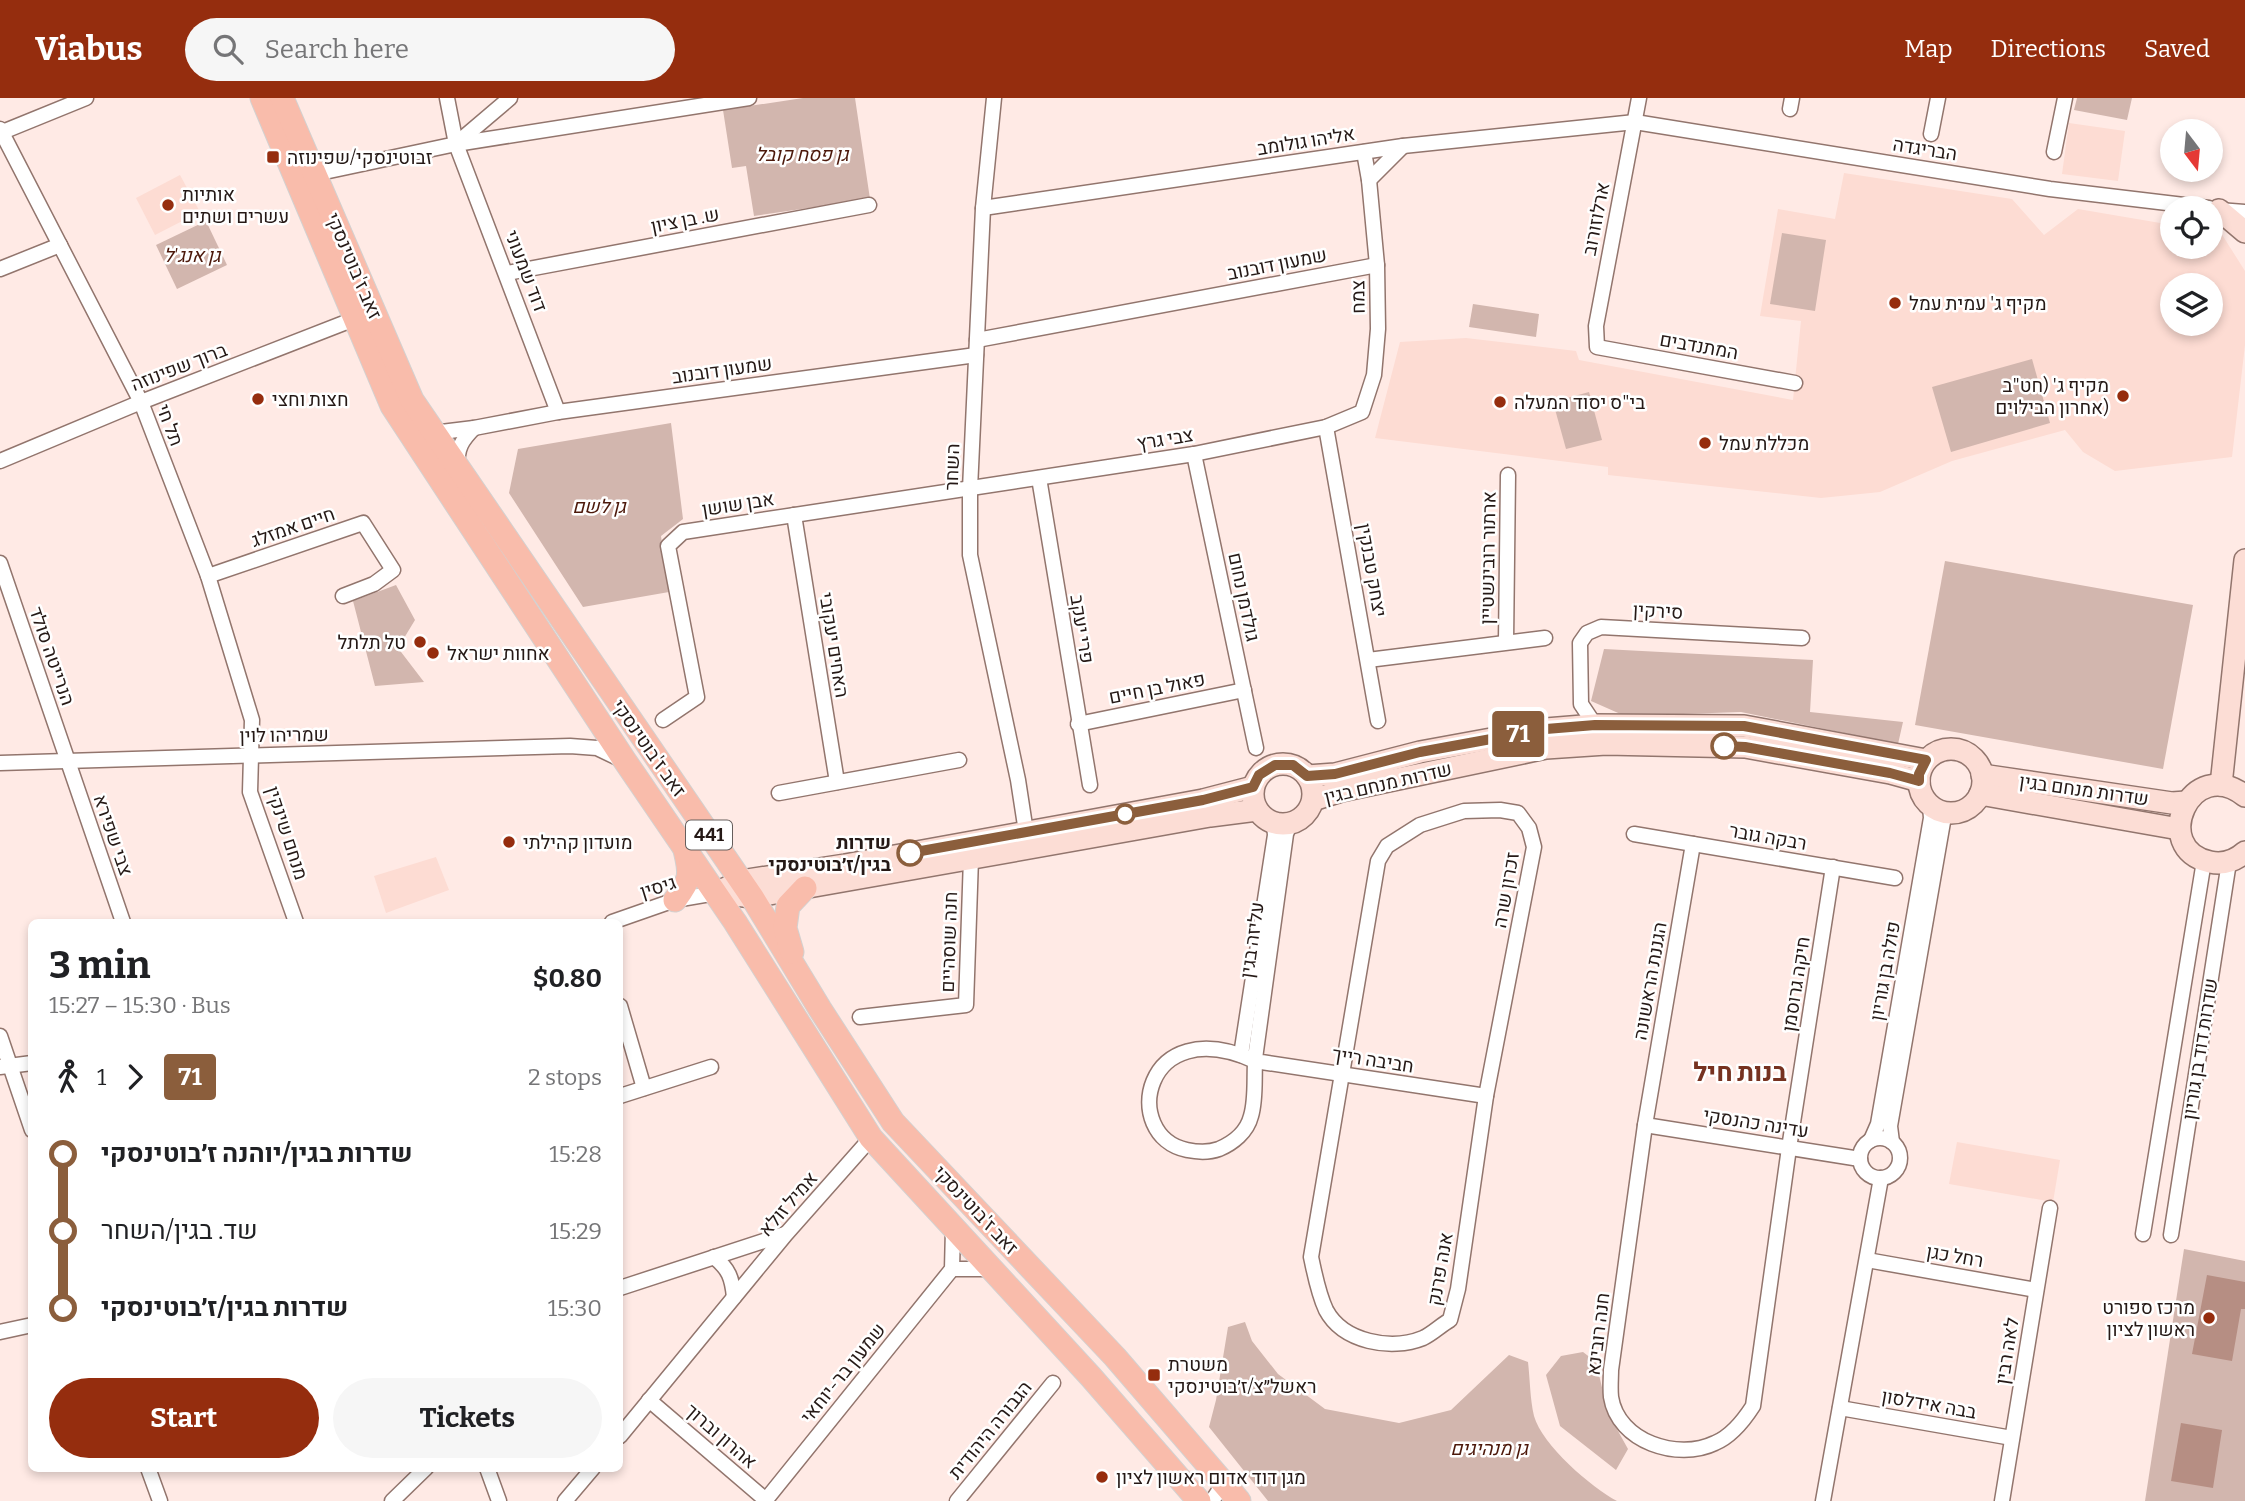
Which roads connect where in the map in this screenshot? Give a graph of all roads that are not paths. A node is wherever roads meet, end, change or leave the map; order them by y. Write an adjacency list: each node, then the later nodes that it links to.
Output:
1 (86, 98): 12 (street)
2 (262, 98): 31 (main road, זאב ז'בוטינסקי / 441)
3 (282, 98): 18 (main road, זאב ז'בוטינסקי / 441)
4 (447, 98): 14 (street, דוד שמעוני)
5 (510, 98): 14 (street)
6 (749, 98): 14 (street)
7 (994, 98): 22 (street, השחר)
8 (1639, 98): 11 (street, ארלוזורוב)
9 (1938, 98): 13 (street)
10 (2065, 98): 17 (street)
11 (1635, 122): 15 (street, אליהו גולומב); 20 (street, הבריגדה); 33 (street, ארלוזורוב)
12 (0, 131): 27 (street, תל חי)
13 (1931, 134)
14 (456, 144): 18 (street); 30 (street, דוד שמעוני)
15 (1403, 146): 16 (street, אליהו גולומב); 19 (street)
16 (1364, 152): 19 (street, צמח); 22 (street, אליהו גולומב)
17 (2054, 152)
18 (315, 174): 31 (main road, זאב ז'בוטינסקי / 441)
19 (1369, 180): 28 (street, צמח)
20 (2160, 202)
21 (869, 205): 30 (street, ש. בן ציון)
22 (983, 208): 32 (street, השחר)
23 (2223, 210): 24 (street, הבריגדה)
24 (2245, 212)
25 (2223, 216): 26 (street)
26 (2245, 232)
27 (60, 244): 29 (street); 35 (street, תל חי)
28 (1377, 265): 32 (street, שמעון דובנוב); 37 (street, צמח)
29 (0, 269)
30 (507, 273): 36 (street, דוד שמעוני)
31 (364, 315): 35 (street, ברוך שפינוזה); 40 (main road, זאב ז'בוטינסקי / 441); 66 (main road, זאב ז'בוטינסקי / 441)
32 (976, 347): 36 (street, שמעון דובנוב); 46 (street, השחר)
33 (1597, 347): 34 (street, המתנדבים)
34 (1795, 383)
35 (141, 402): 42 (street, ברוך שפינוזה); 50 (street, תל חי)
36 (558, 412): 39 (street, שמעון דובנוב)
37 (1362, 412): 38 (street, צבי גרץ)
38 (1326, 427): 41 (street, צבי גרץ); 54 (street, יצחק טבנקין)
39 (474, 429): 40 (street, שמעון דובנוב); 43 (street)
40 (433, 433): 43 (main road, זאב ז'בוטינסקי / 441)
41 (1194, 454): 45 (street, צבי גרץ); 58 (street, גולדמן נחום)
42 (0, 461)
43 (458, 470): 59 (main road, זאב ז'בוטינסקי / 441)
44 (1508, 475): 55 (street, ארתור רובינשטיין)
45 (1039, 478): 46 (street, צבי גרץ); 63 (street, פרי יעקב)
46 (970, 489): 47 (street, אבן שושן); 90 (street, השחר)
47 (793, 515): 61 (street, אבן שושן); 77 (street, האחים יעקובי)
48 (2245, 560): 80 (street)
49 (0, 564): 72 (street, הנרייטה סולד)
50 (208, 576): 51 (street, חיים אמזלג); 69 (street, תל חי)
51 (343, 596)
52 (1545, 638): 55 (street)
53 (1802, 638): 60 (street, סירקין)
54 (1365, 639): 56 (street); 57 (street, יצחק טבנקין)
55 (1506, 642): 56 (street)
56 (1392, 657): 57 (street)
57 (1368, 660): 62 (street, יצחק טבנקין)
58 (1244, 690): 63 (street, פאול בן חיים); 68 (street, גולדמן נחום)
59 (616, 701): 66 (street); 100 (main road, זאב ז'בוטינסקי / 441)
60 (1581, 704): 64 (street); 65 (street)
61 (663, 720)
62 (1378, 721)
63 (1078, 724): 78 (street, פרי יעקב)
64 (1595, 725): 65 (street, שדרות מנחם בגין); 71 (street, שדרות מנחם בגין)
65 (1567, 727): 75 (street, שדרות מנחם בגין)
66 (604, 729): 67 (street, שמריהו לוין); 73 (main road, זאב ז'בוטינסקי / 441)
67 (570, 746): 69 (street, שמריהו לוין); 73 (street, שמריהו לוין)
68 (1256, 748)
69 (252, 755): 72 (street, שמריהו לוין); 104 (street, מנחם שינקין)
70 (959, 760): 77 (street)
71 (1926, 760): 76 (street); 79 (street)
72 (67, 761): 74 (street, שמריהו לוין); 103 (street, צבי שפירא)
73 (625, 761): 93 (main road, זאב ז'בוטינסקי / 441)
74 (0, 763)
75 (1307, 776): 81 (street); 84 (street)
76 (1919, 781): 84 (street, שדרות מנחם בגין); 86 (street)
77 (836, 782): 83 (street)
78 (1090, 785)
79 (1981, 785): 85 (street, שדרות מנחם בגין); 86 (street); 89 (street, שדרות מנחם בגין)
80 (2221, 785): 82 (street); 85 (street)
81 (1253, 787): 87 (street); 90 (street)
82 (2245, 792)
83 (779, 793)
84 (1313, 800): 88 (street)
85 (2186, 802): 89 (street)
86 (1939, 809): 122 (street, פולה בן גוריון); 123 (street, פולה בן גוריון)
87 (1256, 810): 88 (street); 95 (street)
88 (1282, 824): 110 (street, עליזה בגין); 111 (street, עליזה בגין)
89 (2179, 830): 96 (street)
90 (1026, 832): 100 (street)
91 (1634, 834): 92 (street, רבקה גובר)
92 (1693, 844): 97 (street, רבקה גובר); 120 (street, הגננת הראשונה)
93 (685, 847): 101 (main road, זאב ז'בוטינסקי / 441); 102 (main road)
94 (2237, 857): 96 (street); 131 (street, שדרות דוד בן גוריון)
95 (971, 858): 99 (street); 108 (street, חנה שוסהיים)
96 (2204, 861): 130 (street, שדרות דוד בן גוריון)
97 (1833, 867): 98 (street, רבקה גובר); 124 (street, חיקה גרוסמן)
98 (1895, 878)
99 (805, 888): 100 (street); 106 (main road)
100 (746, 889): 101 (street); 106 (main road, זאב ז'בוטינסקי / 441)
101 (716, 893): 102 (street, גיסין); 121 (main road, זאב ז'בוטינסקי / 441)
102 (675, 900): 105 (street, גיסין)
103 (122, 919)
104 (295, 919)
105 (621, 919)
106 (800, 974): 150 (main road, זאב ז'בוטינסקי / 441)
107 (623, 1016): 116 (street)
108 (860, 1017)
109 (0, 1035): 113 (street)
110 (1241, 1055): 111 (street, עליזה בגין); 111 (street, עליזה בגין)
111 (1255, 1061): 115 (street, חביבה רייך)
112 (28, 1063): 113 (street)
113 (5, 1066): 119 (street)
114 (710, 1067): 116 (street)
115 (1342, 1074): 118 (street, חביבה רייך); 118 (street, אנה פרנק); 118 (street, זכרון שרה)
116 (644, 1088): 117 (street)
117 (623, 1095)
118 (1486, 1096)
119 (28, 1121)
120 (1645, 1125): 124 (street, עדינה כהנסקי); 124 (street, חנה רובינא)
121 (871, 1138): 128 (main road, זאב ז'בוטינסקי / 441); 129 (street, אמיל זולא)
122 (1871, 1140): 123 (street); 125 (street)
123 (1892, 1142): 126 (street)
124 (1790, 1148): 125 (street, עדינה כהנסקי)
125 (1860, 1159): 126 (street)
126 (1881, 1178): 133 (street)
127 (2050, 1208): 137 (street, לאה רבין)
128 (953, 1229): 134 (street); 135 (main road, זאב ז'בוטינסקי / 441)
129 (786, 1234): 132 (street); 138 (street, אמיל זולא)
130 (2143, 1234)
131 (2171, 1236)
132 (714, 1257): 136 (street); 138 (street)
133 (1867, 1260): 137 (street, רחל כגן); 143 (street)
134 (952, 1269): 135 (street); 155 (street, שמעון בר-יוחאי)
135 (990, 1269): 157 (main road, זאב ז'בוטינסקי / 441)
136 (623, 1287)
137 (2036, 1290): 145 (street, לאה רבין)
138 (734, 1297): 142 (street, אמיל זולא)
139 (28, 1326): 140 (street)
140 (0, 1332)
141 (1053, 1383): 156 (street, הגבורה היהודית)
142 (649, 1400): 144 (street, אמיל זולא); 155 (street, אהרון וברוך)
143 (1840, 1408): 145 (street, בבה אידלסון); 159 (street)
144 (623, 1432)
145 (2012, 1438): 160 (street, לאה רבין)
146 (149, 1472): 151 (street)
147 (422, 1472): 152 (street)
148 (488, 1472): 153 (street)
149 (590, 1472): 154 (street)
150 (1218, 1492): 157 (street); 158 (main road, זאב ז'בוטינסקי / 441)
151 (160, 1501)
152 (392, 1501)
153 (499, 1501)
154 (565, 1501)
155 (766, 1501)
156 (957, 1501)
157 (1199, 1501)
158 (1239, 1501)
159 (1823, 1501)
160 (2002, 1501)

